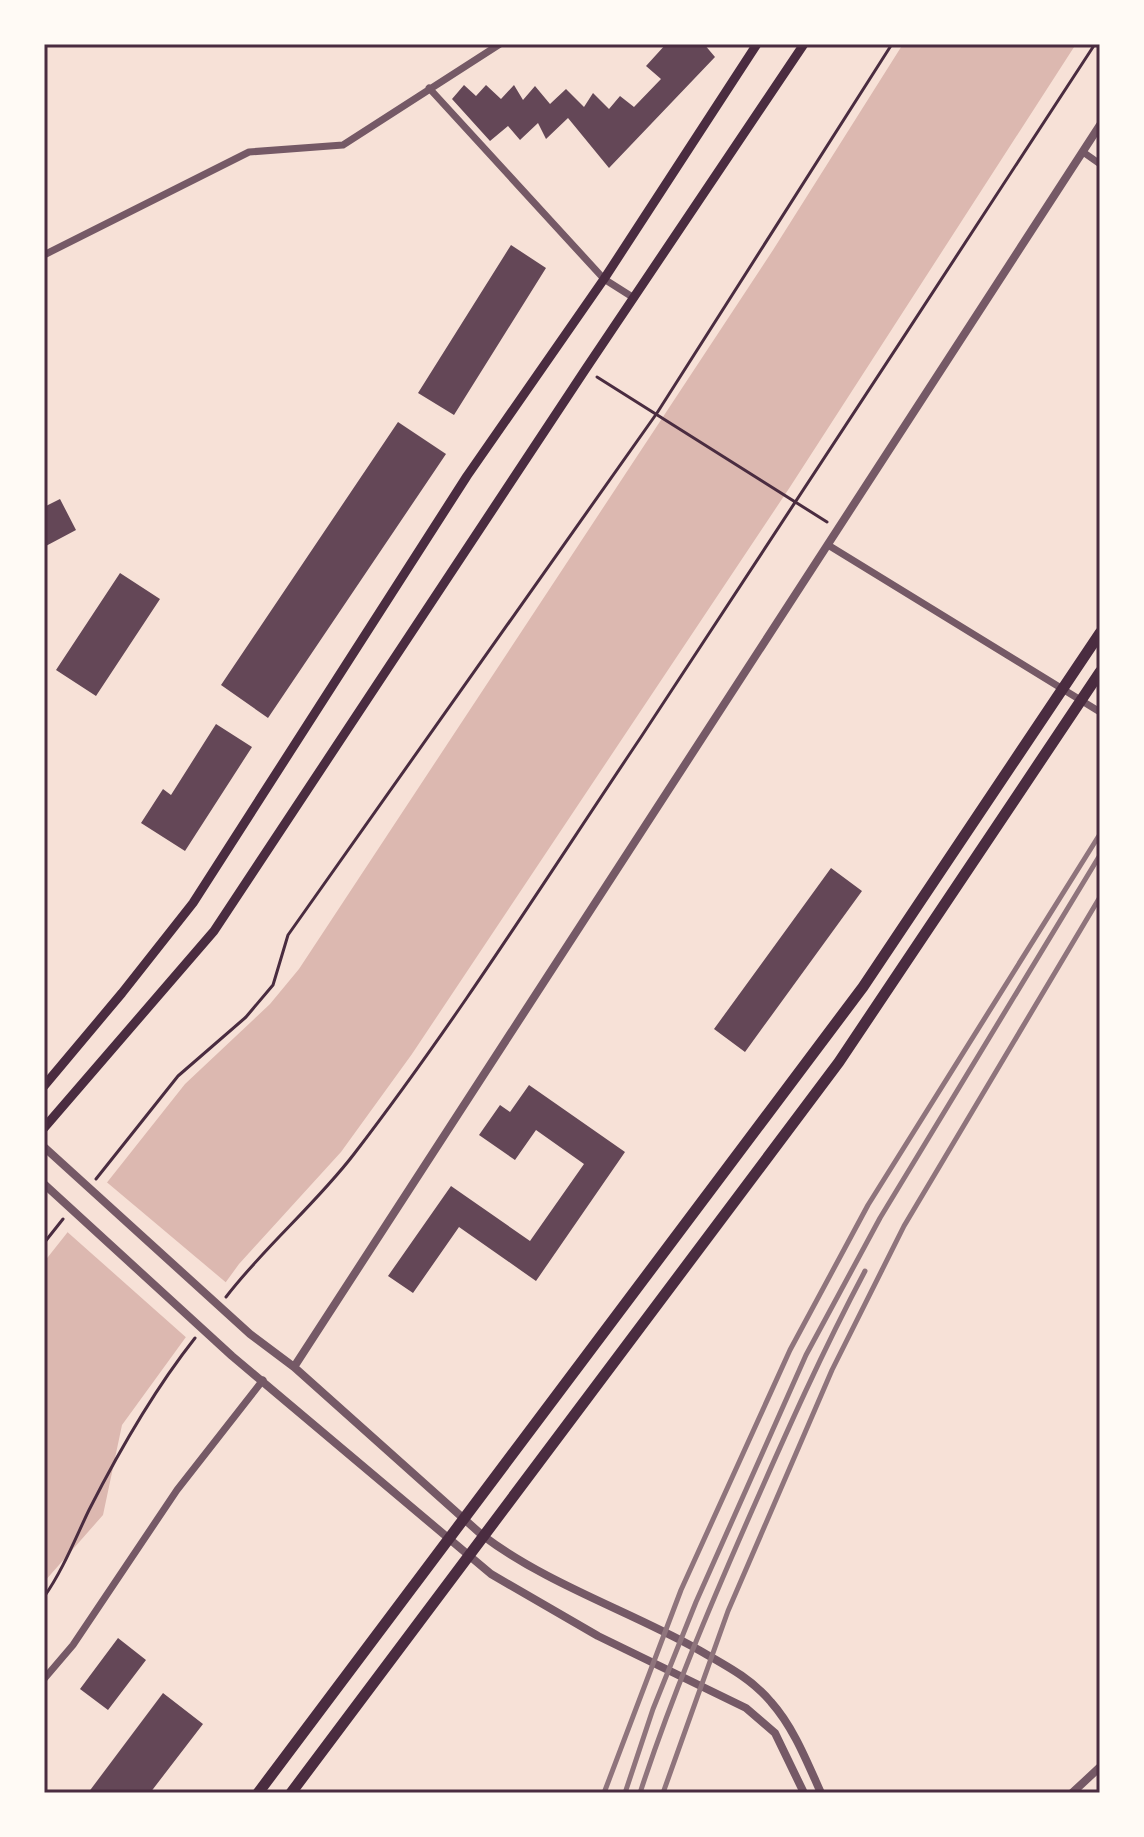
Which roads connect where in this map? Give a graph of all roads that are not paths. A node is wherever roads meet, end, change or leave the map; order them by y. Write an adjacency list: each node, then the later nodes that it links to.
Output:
1 (500, 44): 4 (street)
2 (757, 44): 9 (main road)
3 (804, 44): 10 (main road)
4 (429, 88): 8 (street); 9 (street)
5 (1100, 125): 6 (street)
6 (1083, 152): 7 (street); 11 (street)
7 (1100, 164)
8 (44, 255)
9 (604, 279): 10 (street); 15 (main road)
10 (634, 298): 16 (main road)
11 (828, 545): 14 (street); 19 (street)
12 (1100, 633): 21 (highway)
13 (1100, 672): 22 (highway)
14 (1100, 712)
15 (44, 1086)
16 (44, 1128)
17 (44, 1147): 19 (street)
18 (44, 1184): 20 (street)
19 (294, 1367): 21 (street)
20 (263, 1380): 23 (street); 25 (street)
21 (464, 1519): 22 (street); 23 (highway)
22 (482, 1535): 24 (highway); 30 (street)
23 (451, 1538): 24 (street); 27 (highway)
24 (469, 1555): 28 (highway); 29 (street)
25 (44, 1679)
26 (1100, 1767): 31 (street)
27 (258, 1793)
28 (291, 1793)
29 (804, 1793)
30 (821, 1793)
31 (1072, 1793)

